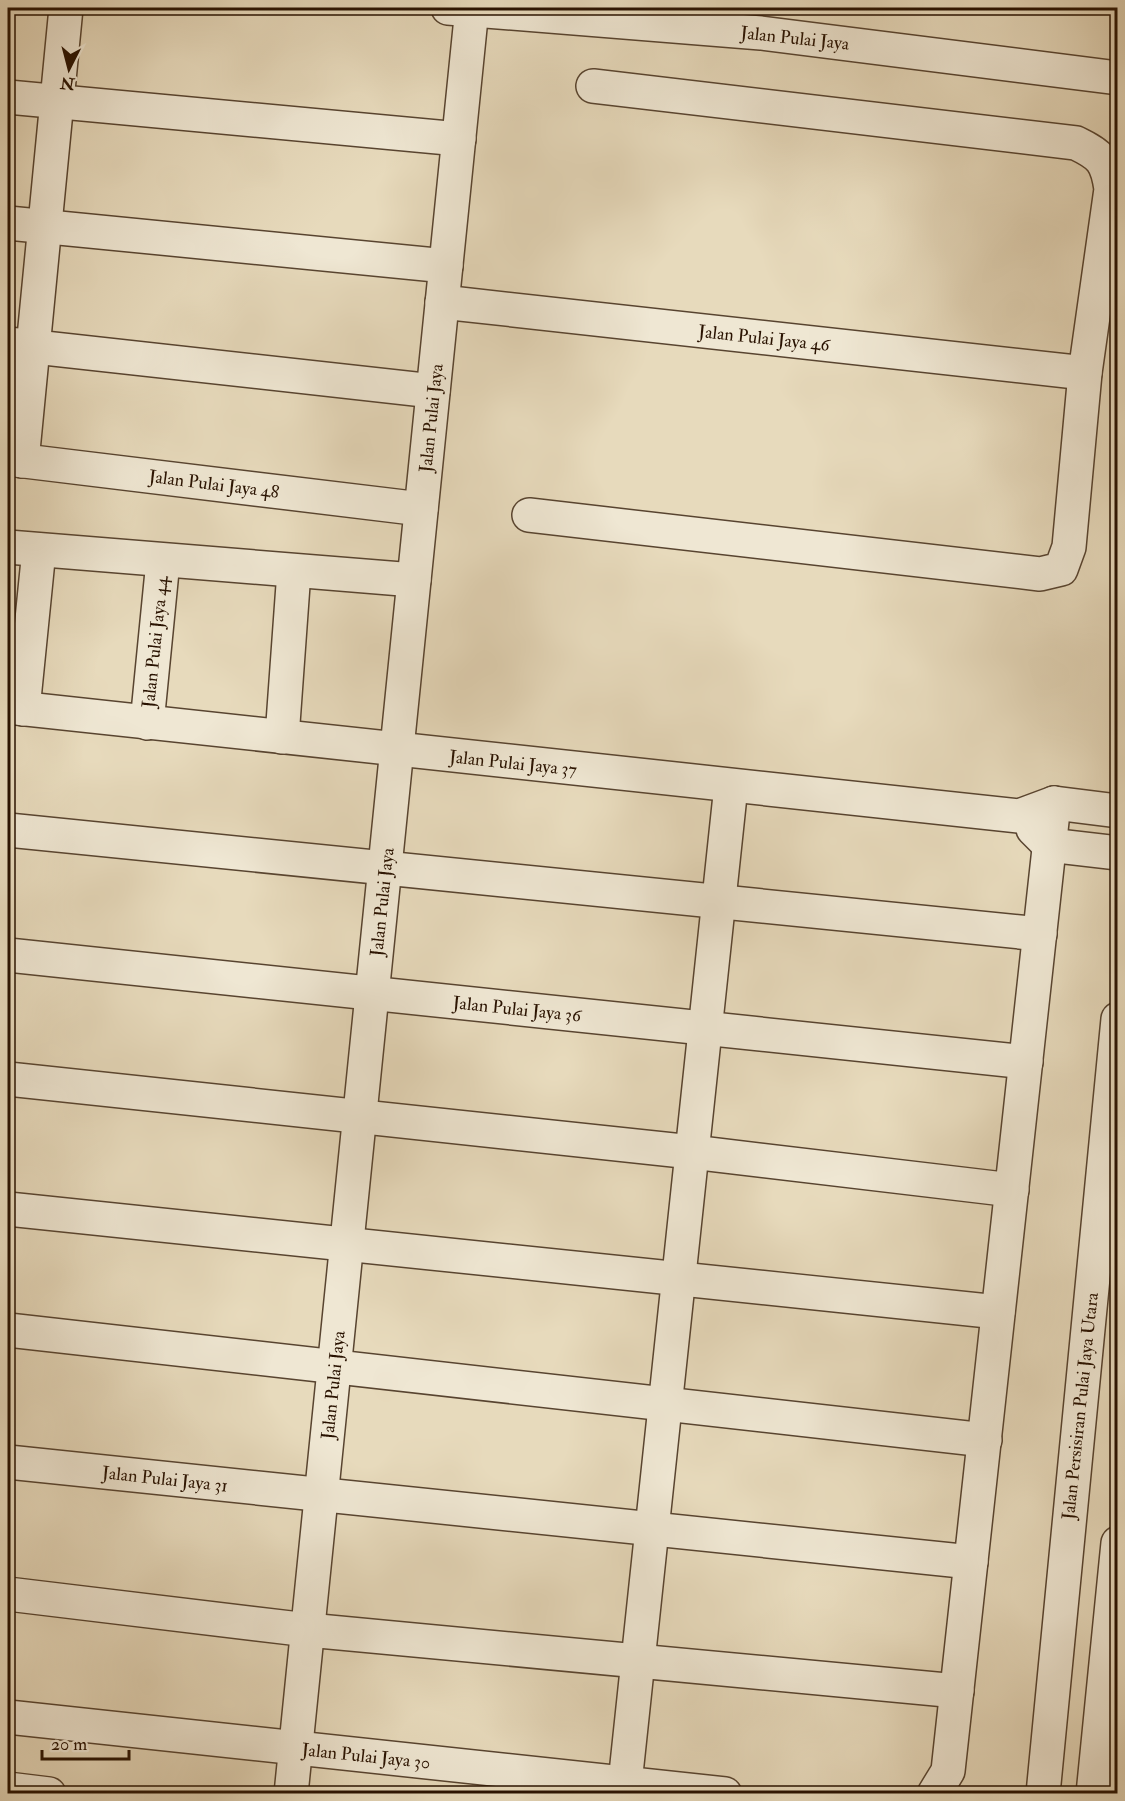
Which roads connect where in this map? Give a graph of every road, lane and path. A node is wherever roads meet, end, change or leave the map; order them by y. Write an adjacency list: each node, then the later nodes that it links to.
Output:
1 (66, 8): 7 (street)
2 (464, 8): 3 (street, Jalan Pulai Jaya); 8 (street, Jalan Pulai Jaya)
3 (763, 20): 4 (street, Jalan Pulai Jaya)
4 (1118, 78)
5 (593, 86): 14 (street)
6 (8, 97): 7 (street)
7 (57, 102): 8 (street); 10 (street)
8 (459, 139): 11 (street, Jalan Pulai Jaya)
9 (8, 223): 10 (street)
10 (44, 228): 11 (street); 13 (street)
11 (446, 266): 12 (street, Jalan Pulai Jaya)
12 (442, 302): 14 (street, Jalan Pulai Jaya 46); 15 (street, Jalan Pulai Jaya)
13 (20, 345): 15 (street); 16 (street)
14 (1085, 373): 18 (street)
15 (433, 391): 17 (street, Jalan Pulai Jaya)
16 (15, 460): 17 (street, Jalan Pulai Jaya 48)
17 (422, 509): 23 (street, Jalan Pulai Jaya)
18 (529, 515)
19 (8, 547): 20 (street)
20 (39, 550): 21 (street); 24 (street)
21 (163, 561): 22 (street); 25 (street, Jalan Pulai Jaya 44)
22 (294, 571): 23 (street); 26 (street)
23 (414, 580): 27 (street, Jalan Pulai Jaya)
24 (15, 708): 25 (street, Jalan Pulai Jaya 37)
25 (147, 723): 26 (street, Jalan Pulai Jaya 37)
26 (282, 737): 27 (street, Jalan Pulai Jaya 37)
27 (397, 750): 28 (street, Jalan Pulai Jaya 37); 35 (street, Jalan Pulai Jaya)
28 (731, 786): 31 (street, Jalan Pulai Jaya 37); 36 (street)
29 (1054, 803): 30 (street); 31 (street); 33 (street)
30 (1118, 811)
31 (1019, 816): 33 (street)
32 (8, 830): 35 (street)
33 (1049, 845): 34 (street); 37 (street)
34 (1118, 853)
35 (385, 869): 36 (street); 39 (street, Jalan Pulai Jaya)
36 (719, 902): 37 (street); 41 (street)
37 (1040, 934): 42 (street)
38 (8, 955): 39 (street, Jalan Pulai Jaya 36)
39 (372, 994): 41 (street, Jalan Pulai Jaya 36); 44 (street, Jalan Pulai Jaya)
40 (1118, 1018): 72 (street, Jalan Persisiran Pulai Jaya Utara)
41 (705, 1029): 42 (street, Jalan Pulai Jaya 36); 45 (street)
42 (1026, 1062): 46 (street)
43 (8, 1079): 44 (street)
44 (360, 1117): 45 (street); 48 (street, Jalan Pulai Jaya)
45 (692, 1152): 46 (street); 49 (street)
46 (1012, 1190): 50 (street)
47 (8, 1209): 48 (street)
48 (347, 1245): 49 (street); 52 (street, Jalan Pulai Jaya)
49 (679, 1279): 50 (street); 53 (street)
50 (998, 1312): 54 (street)
51 (8, 1330): 52 (street)
52 (335, 1366): 53 (street); 56 (street, Jalan Pulai Jaya)
53 (665, 1404): 54 (street); 57 (street)
54 (984, 1440): 59 (street)
55 (8, 1462): 56 (street, Jalan Pulai Jaya 31)
56 (322, 1496): 57 (street, Jalan Pulai Jaya 31); 61 (street, Jalan Pulai Jaya)
57 (652, 1530): 59 (street, Jalan Pulai Jaya 31); 62 (street)
58 (1118, 1543): 73 (street)
59 (971, 1562): 63 (street)
60 (8, 1594): 61 (street)
61 (308, 1630): 62 (street); 65 (street, Jalan Pulai Jaya)
62 (638, 1661): 63 (street); 66 (street)
63 (957, 1691): 71 (street)
64 (8, 1717): 65 (street, Jalan Pulai Jaya 30)
65 (296, 1748): 66 (street, Jalan Pulai Jaya 30); 69 (street, Jalan Pulai Jaya)
66 (626, 1783): 70 (street, Jalan Pulai Jaya 30)
67 (8, 1789): 68 (street)
68 (49, 1794)
69 (291, 1794)
70 (725, 1794)
71 (934, 1794)
72 (1043, 1794)
73 (1093, 1794)

